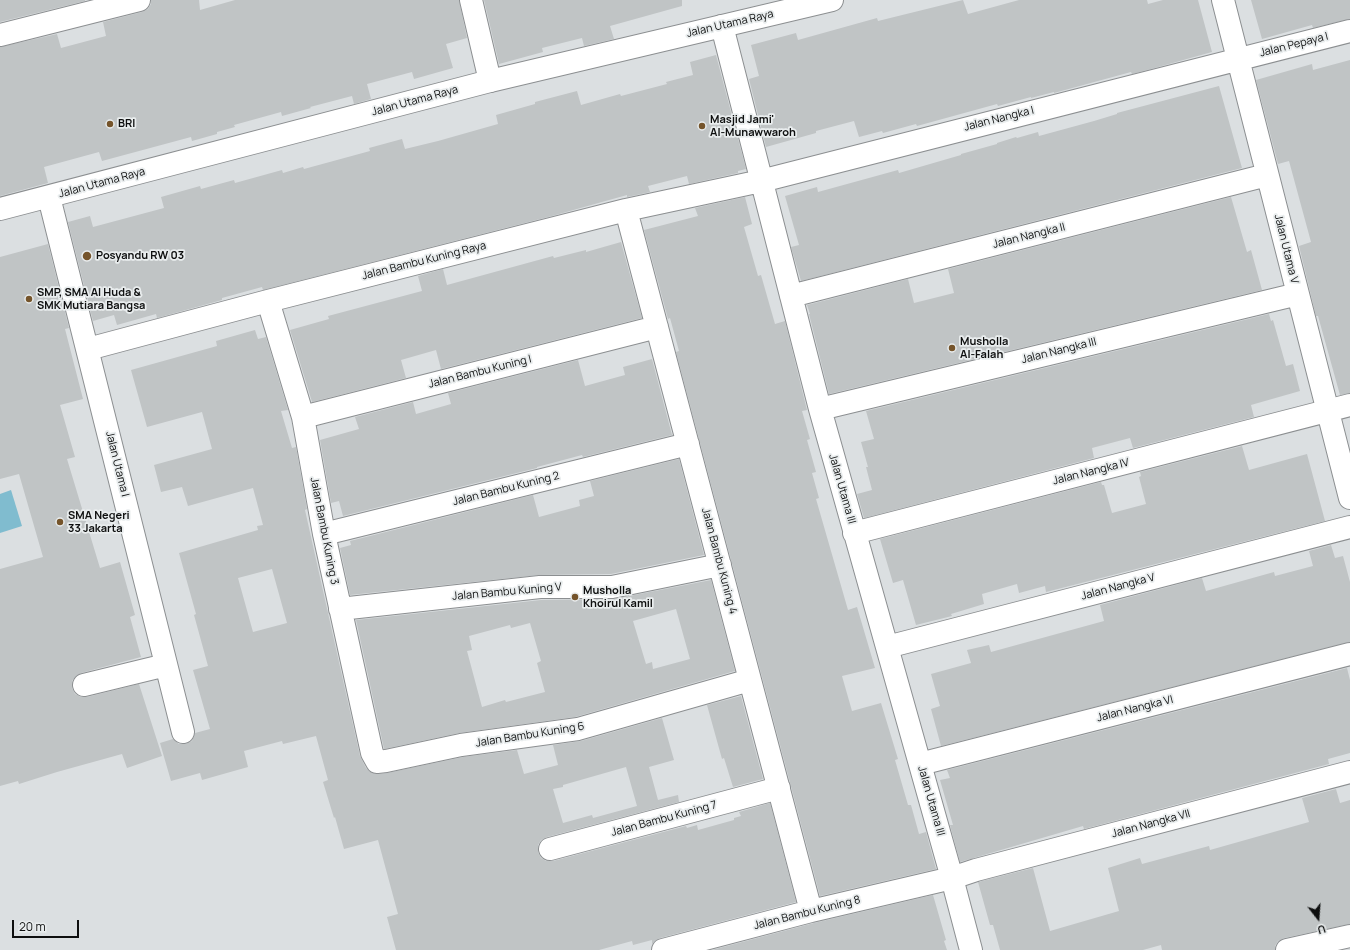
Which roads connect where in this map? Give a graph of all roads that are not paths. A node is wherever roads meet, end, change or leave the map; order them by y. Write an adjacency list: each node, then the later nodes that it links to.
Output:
1 (139, 0): 5 (street)
2 (470, 0): 10 (street)
3 (832, 0): 6 (street, Jalan Utama Raya)
4 (1223, 0): 9 (street, Jalan Utama V)
5 (107, 4): 8 (street)
6 (722, 26): 10 (street, Jalan Utama Raya); 12 (street, Jalan Utama III)
7 (1350, 31): 9 (street, Jalan Pepaya I)
8 (0, 35)
9 (1238, 58): 11 (street, Jalan Utama V); 12 (street, Jalan Nangka I)
10 (490, 81): 13 (street, Jalan Utama Raya)
11 (1268, 175): 16 (street, Jalan Utama V); 17 (street, Jalan Nangka II)
12 (761, 181): 15 (street, Jalan Bambu Kuning Raya); 17 (street, Jalan Utama III)
13 (49, 196): 14 (street, Jalan Utama Raya); 20 (street, Jalan Utama I)
14 (0, 209)
15 (626, 210): 18 (street, Jalan Bambu Kuning Raya); 19 (street, Jalan Bambu Kuning 4)
16 (1298, 294): 22 (street, Jalan Nangka III); 23 (street, Jalan Utama V)
17 (791, 296): 22 (street, Jalan Utama III)
18 (268, 301): 20 (street, Jalan Bambu Kuning Raya); 24 (street, Jalan Bambu Kuning 3)
19 (657, 327): 24 (street, Jalan Bambu Kuning I); 25 (street, Jalan Bambu Kuning 4)
20 (88, 349): 34 (street, Jalan Utama I)
21 (1350, 405): 23 (street, Jalan Nangka IV)
22 (820, 410): 28 (street, Jalan Utama III)
23 (1328, 411): 26 (street, Jalan Utama V); 28 (street, Jalan Nangka IV)
24 (303, 417): 29 (street, Jalan Bambu Kuning 3)
25 (688, 444): 29 (street, Jalan Bambu Kuning 2); 30 (street, Jalan Bambu Kuning 4)
26 (1350, 498)
27 (1350, 527): 32 (street, Jalan Nangka V)
28 (854, 533): 32 (street, Jalan Utama III)
29 (324, 534): 31 (street, Jalan Bambu Kuning 3)
30 (720, 565): 31 (street, Jalan Bambu Kuning V); 35 (street, Jalan Bambu Kuning 4)
31 (340, 609): 38 (street, Jalan Bambu Kuning 3)
32 (887, 647): 39 (street, Jalan Utama III)
33 (1350, 654): 39 (street, Jalan Nangka VI)
34 (166, 665): 36 (street); 37 (street, Jalan Utama I)
35 (750, 680): 38 (street, Jalan Bambu Kuning 6); 41 (street, Jalan Bambu Kuning 4)
36 (84, 685)
37 (183, 732)
38 (377, 762)
39 (920, 764): 43 (street, Jalan Utama III)
40 (1350, 772): 43 (street, Jalan Nangka VII)
41 (778, 788): 42 (street, Jalan Bambu Kuning 7); 44 (street, Jalan Bambu Kuning 4)
42 (550, 849)
43 (952, 878): 44 (street, Jalan Bambu Kuning 8); 47 (street, Jalan Utama III)
44 (811, 911): 46 (street, Jalan Bambu Kuning 8)
45 (1350, 936): 48 (street)
46 (663, 950)
47 (971, 950)
48 (1287, 950)

